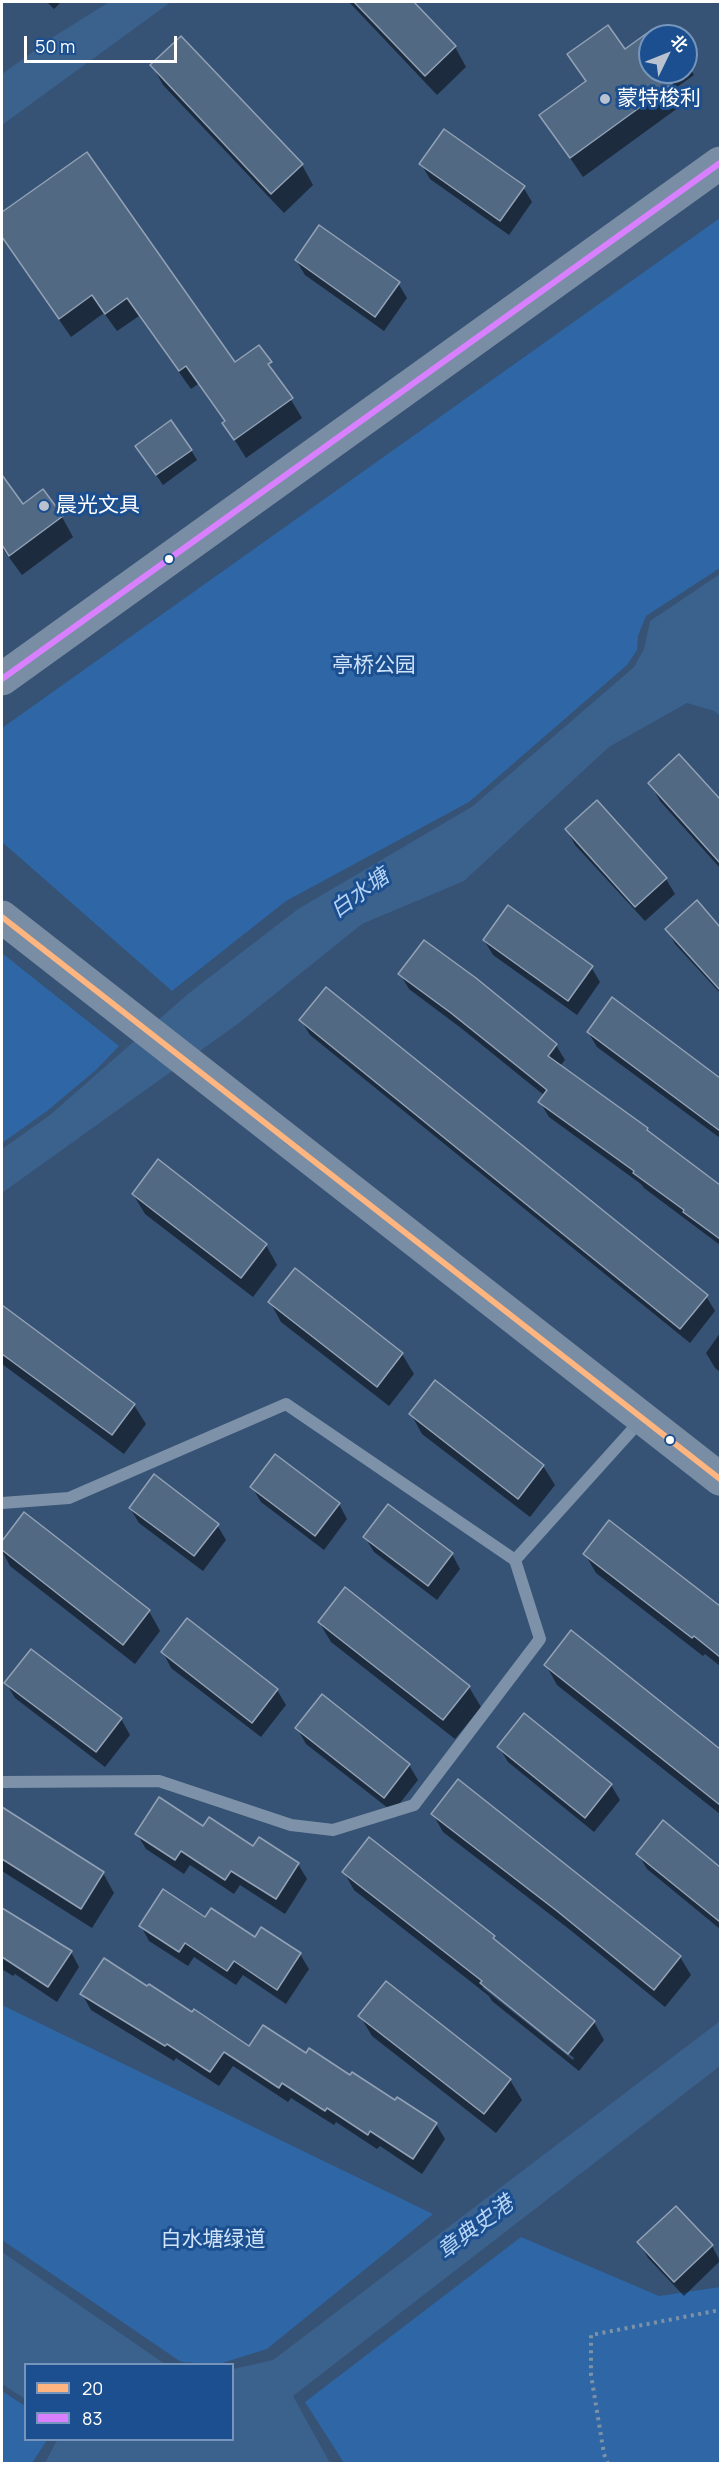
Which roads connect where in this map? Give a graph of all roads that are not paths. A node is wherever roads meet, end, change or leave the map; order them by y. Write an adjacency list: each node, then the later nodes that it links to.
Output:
1 (720, 163): 2 (street)
2 (2, 679)
3 (2, 917): 4 (street)
4 (642, 1418): 5 (street); 7 (lane)
5 (720, 1479)
6 (2, 1503): 7 (lane)
7 (515, 1560): 8 (lane)
8 (2, 1782)

